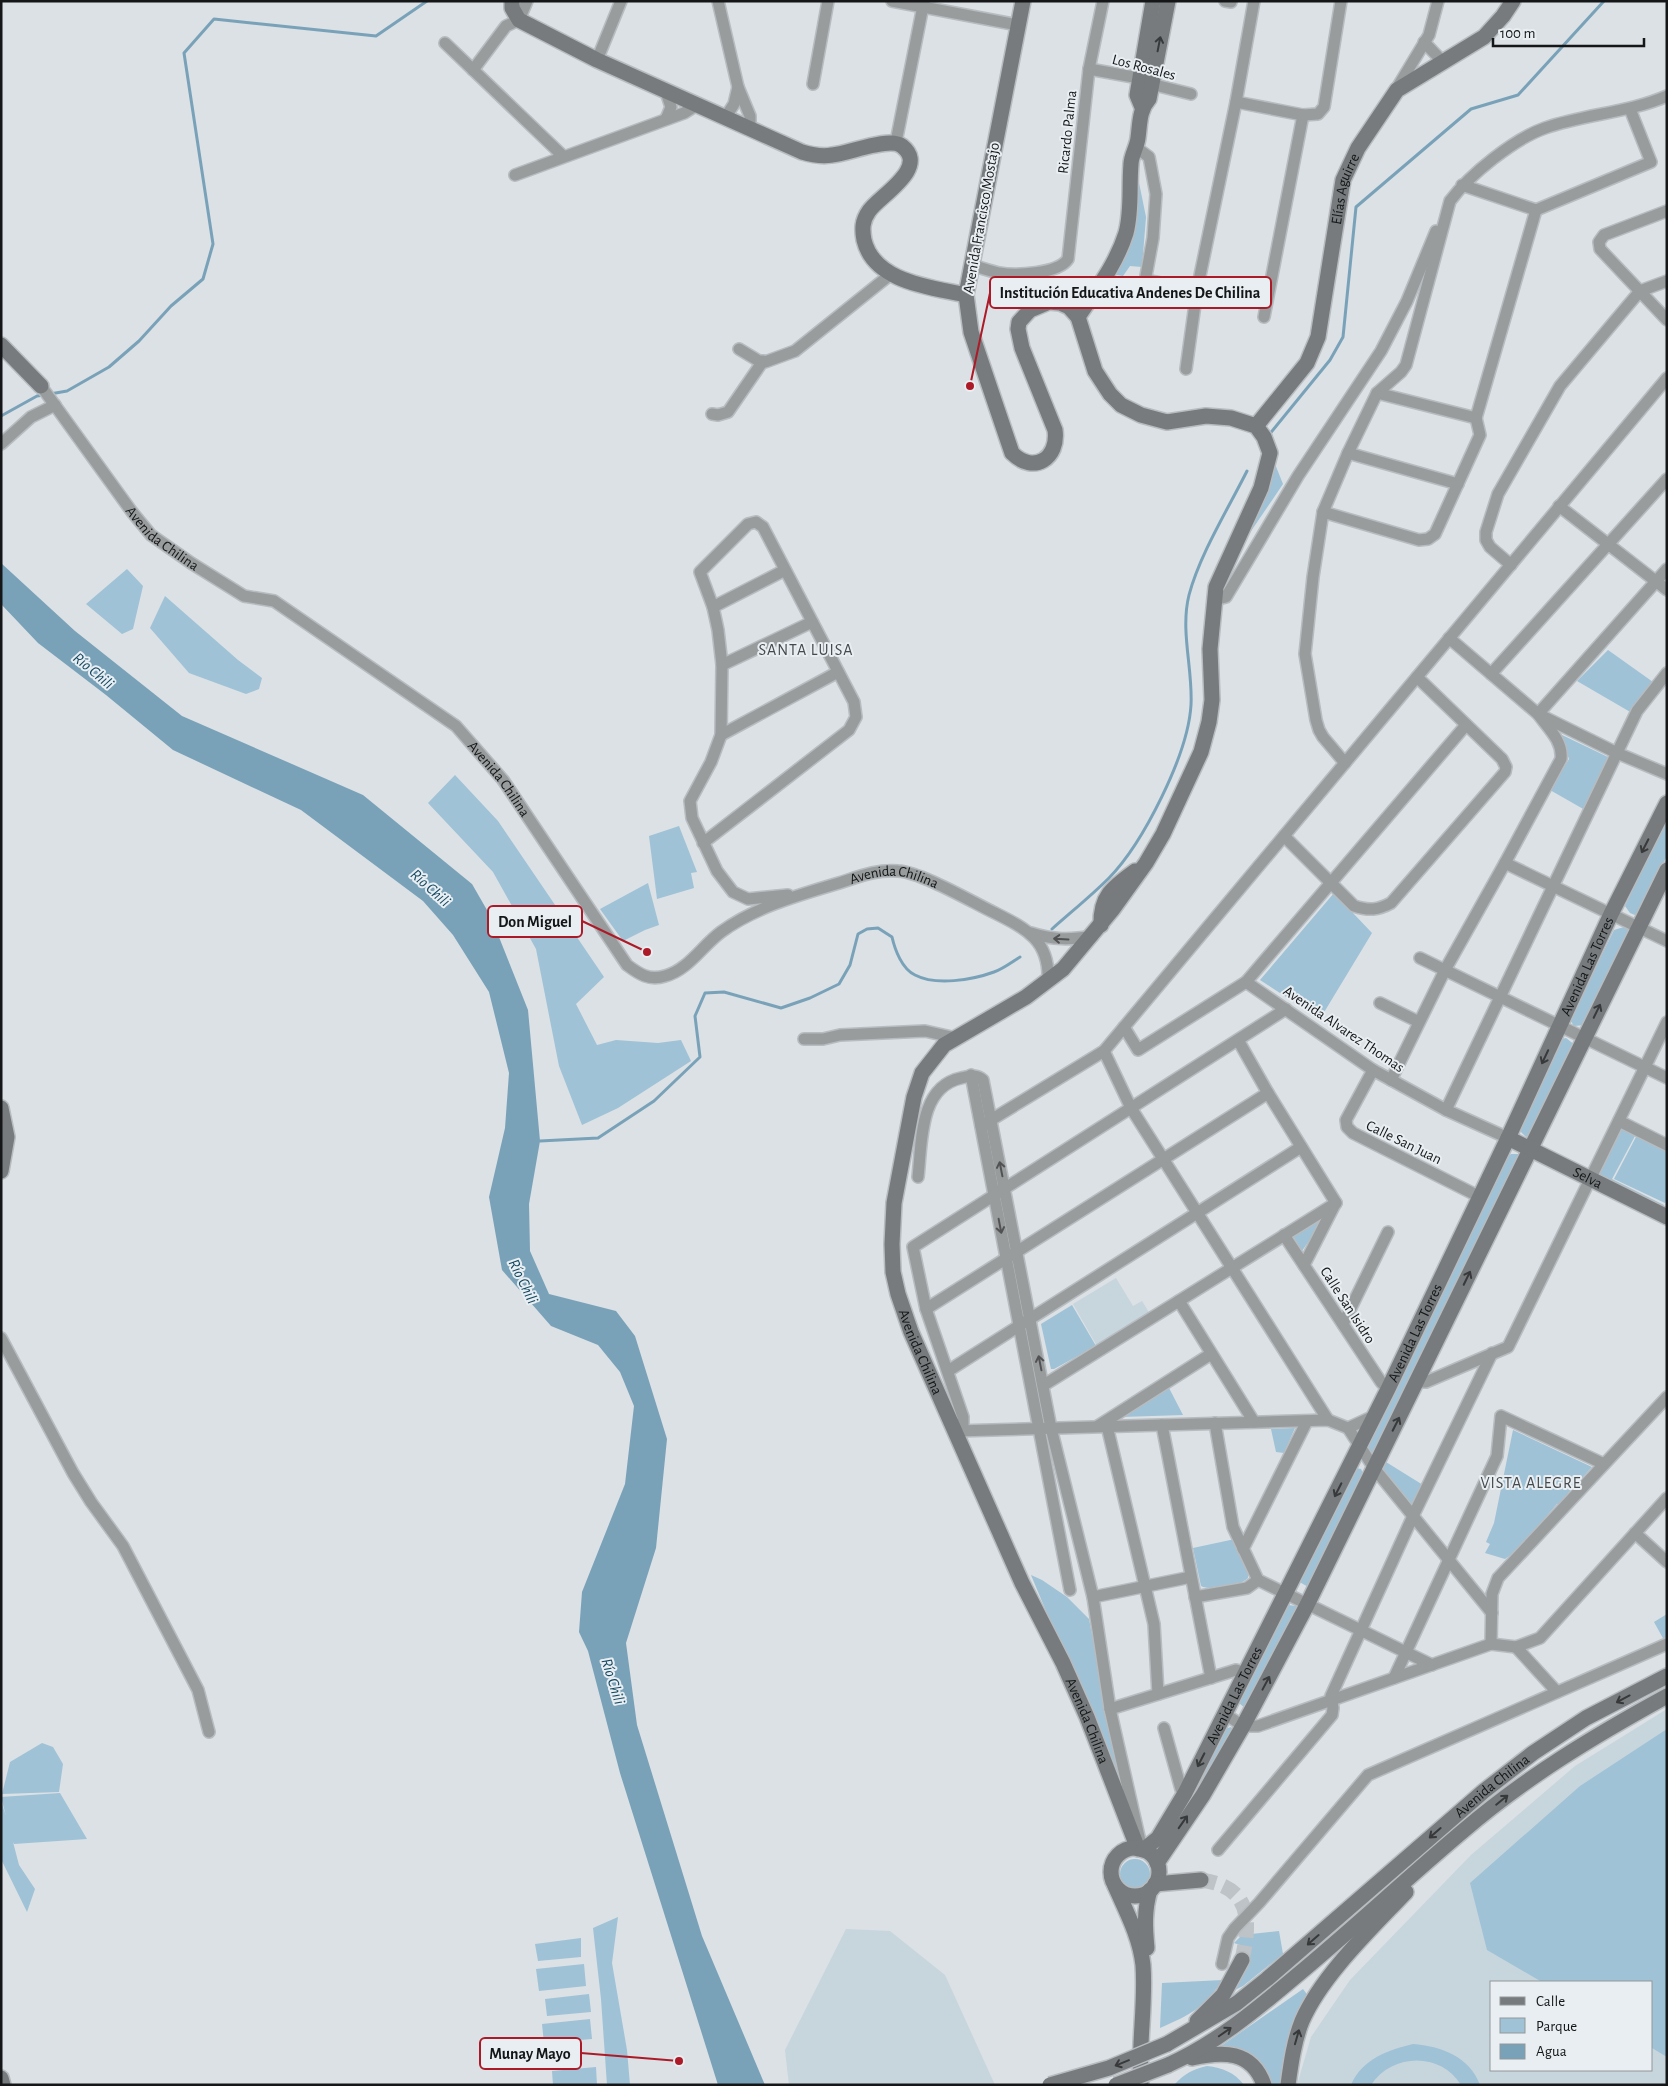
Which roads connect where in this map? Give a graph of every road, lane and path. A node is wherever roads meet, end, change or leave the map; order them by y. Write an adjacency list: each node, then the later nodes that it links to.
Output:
1 (512, 1): 18 (street)
2 (527, 1): 18 (street)
3 (621, 1): 22 (street)
4 (718, 1): 28 (street)
5 (828, 1): 27 (street)
6 (892, 1): 17 (street)
7 (1023, 1): 19 (street, Avenida Francisco Mostajo)
8 (1103, 1): 24 (street, Ricardo Palma)
9 (1153, 1): 26 (street)
10 (1168, 1): 26 (street, one-way to 10)
11 (1225, 1): 16 (street)
12 (1254, 1): 33 (street)
13 (1341, 1): 36 (street)
14 (1438, 1): 20 (street)
15 (1513, 1): 23 (street, Elías Aguirre)
16 (1231, 2)
17 (924, 4): 19 (street); 40 (street)
18 (519, 20): 22 (street); 25 (street)
19 (1018, 26): 48 (street, Avenida Francisco Mostajo)
20 (1424, 42): 23 (street); 29 (street)
21 (445, 43): 25 (street)
22 (597, 60): 30 (street)
23 (1443, 62): 29 (street, Elías Aguirre)
24 (1089, 69): 26 (street, Los Rosales); 48 (street, Ricardo Palma)
25 (473, 70): 42 (street)
26 (1145, 81): 31 (street, Los Rosales); 41 (street)
27 (813, 84)
28 (738, 87): 37 (street); 39 (street)
29 (1396, 90): 66 (street, Elías Aguirre)
30 (666, 92): 34 (street); 38 (street)
31 (1191, 94)
32 (1667, 96): 35 (street)
33 (1236, 102): 36 (street); 51 (street)
34 (695, 106): 37 (street); 38 (street)
35 (1630, 109): 44 (street); 46 (street)
36 (1303, 115): 55 (street)
37 (724, 118): 39 (street)
38 (666, 119): 42 (street)
39 (750, 130): 40 (street)
40 (896, 142): 49 (street)
41 (1137, 148): 51 (street); 54 (street)
42 (563, 156): 43 (street)
43 (515, 175)
44 (1462, 185): 45 (street); 46 (street)
45 (1450, 201): 62 (street); 79 (street)
46 (1536, 210): 65 (street)
47 (1667, 211): 52 (street)
48 (972, 265): 53 (street, Avenida Francisco Mostajo)
49 (891, 274): 53 (street); 59 (street)
50 (1667, 281): 52 (street)
51 (1197, 290): 60 (street)
52 (1640, 291): 56 (street); 74 (street)
53 (966, 294): 54 (street, Avenida Francisco Mostajo)
54 (1078, 317): 66 (street)
55 (1264, 317)
56 (1667, 320)
57 (1, 344): 63 (street, Avenida Chilina)
58 (739, 349): 59 (street)
59 (763, 361): 64 (street)
60 (1186, 369)
61 (1667, 378): 71 (street)
62 (1377, 393): 65 (street); 68 (street)
63 (49, 396): 67 (street); 101 (street, Avenida Chilina)
64 (712, 414)
65 (1476, 418): 70 (street)
66 (1260, 432): 79 (street)
67 (1, 444)
68 (1348, 453): 70 (street); 72 (street)
69 (1667, 479): 73 (street)
70 (1458, 484): 72 (street)
71 (1559, 506): 73 (street); 74 (street)
72 (1323, 512): 92 (street)
73 (1608, 544): 77 (street); 86 (street)
74 (1511, 564): 82 (street)
75 (1667, 569): 77 (street)
76 (785, 570): 80 (street); 80 (street); 81 (street)
77 (1656, 582): 78 (street); 88 (street)
78 (1667, 590)
79 (1214, 600): 104 (street)
80 (713, 607): 83 (street)
81 (812, 622): 83 (street); 84 (street)
82 (1449, 638): 86 (street); 87 (street)
83 (722, 665): 90 (street)
84 (838, 672): 90 (street); 96 (street)
85 (1667, 673): 91 (street)
86 (1491, 674): 88 (street)
87 (1417, 677): 89 (street); 92 (street)
88 (1538, 714): 91 (street); 97 (street)
89 (1466, 725): 99 (street); 99 (street)
90 (720, 735): 96 (street)
91 (1616, 753): 93 (street); 100 (street)
92 (1345, 763): 95 (street)
93 (1667, 774)
94 (1667, 803): 102 (street, Avenida Las Torres, one-way to 102)
95 (1284, 836): 99 (street); 117 (street)
96 (703, 843): 101 (street)
97 (1505, 863): 100 (street); 108 (street)
98 (1667, 870): 103 (street, Avenida Las Torres)
99 (1330, 883): 110 (street)
100 (1552, 886): 102 (street); 111 (street)
101 (808, 892): 105 (street, Avenida Chilina)
102 (1611, 914): 103 (street); 116 (street, Avenida Las Torres)
103 (1638, 927): 106 (street); 118 (street, Avenida Las Torres, one-way to 103)
104 (1097, 930): 105 (street, Avenida Chilina, one-way to 105); 109 (street)
105 (1029, 933): 109 (street, Avenida Chilina)
106 (1667, 941)
107 (1420, 958): 108 (street)
108 (1444, 970): 111 (street); 114 (street)
109 (1048, 982): 119 (street, Avenida Chilina)
110 (1246, 982): 113 (street, Avenida Alvarez Thomas); 117 (street)
111 (1500, 996): 116 (street); 130 (street)
112 (1380, 1003): 114 (street)
113 (1286, 1009): 121 (street); 124 (street, Avenida Alvarez Thomas)
114 (1418, 1022): 126 (street)
115 (1667, 1022): 123 (street)
116 (1560, 1025): 118 (street); 133 (street, Avenida Las Torres, one-way to 133)
117 (1124, 1027): 122 (street)
118 (1585, 1037): 123 (street); 136 (street, Avenida Las Torres)
119 (956, 1038): 120 (street); 176 (street, Avenida Chilina)
120 (804, 1039)
121 (1238, 1040): 127 (street); 129 (street)
122 (1104, 1051): 129 (street); 132 (street)
123 (1646, 1067): 125 (street); 131 (street)
124 (1373, 1070): 126 (street, Avenida Alvarez Thomas); 143 (street, Calle San Juan)
125 (1667, 1078)
126 (1391, 1080): 130 (street, Avenida Alvarez Thomas)
127 (1268, 1093): 135 (street); 137 (street)
128 (1, 1108): 138 (street)
129 (1131, 1108): 137 (street); 141 (street)
130 (1446, 1110): 133 (street, Avenida Alvarez Thomas)
131 (1619, 1121): 134 (street); 140 (street)
132 (986, 1122): 139 (street); 141 (street, one-way to 132); 142 (street)
133 (1508, 1138): 136 (street, Selva); 143 (street, Avenida Las Torres)
134 (1667, 1145)
135 (1301, 1147): 144 (street); 145 (street)
136 (1530, 1149): 140 (street, Selva); 162 (street, Avenida Las Torres, one-way to 136)
137 (1163, 1159): 145 (street); 149 (street)
138 (1, 1171)
139 (918, 1177)
140 (1591, 1179): 146 (street, Selva); 159 (street)
141 (1005, 1188): 142 (street); 149 (street)
142 (994, 1195): 150 (street, one-way to 150); 154 (street)
143 (1480, 1197): 164 (street, Avenida Las Torres)
144 (1336, 1203): 148 (street); 151 (street)
145 (1197, 1213): 152 (street); 155 (street)
146 (1667, 1217)
147 (1388, 1232): 156 (street)
148 (1284, 1235): 151 (street, Calle San Isidro); 152 (street)
149 (1017, 1251): 150 (street); 155 (street)
150 (1006, 1258): 154 (street); 157 (street)
151 (1304, 1265): 156 (street, Calle San Isidro)
152 (1232, 1268): 153 (street); 167 (street)
153 (1179, 1301): 160 (street); 163 (street)
154 (926, 1309): 161 (street)
155 (1031, 1319): 157 (street); 163 (street, one-way to 155)
156 (1343, 1324): 164 (street, Calle San Isidro)
157 (1019, 1326): 161 (street); 173 (street)
158 (1, 1338): 213 (street)
159 (1492, 1353): 162 (street); 181 (street)
160 (1211, 1354): 169 (street); 172 (street)
161 (948, 1372): 176 (street)
162 (1417, 1382): 179 (street, Avenida Las Torres, one-way to 162)
163 (1044, 1386): 174 (street)
164 (1388, 1389): 166 (street, Avenida Las Torres)
165 (1667, 1397): 178 (street)
166 (1376, 1415): 175 (street); 177 (street, Avenida Las Torres)
167 (1328, 1420): 168 (street); 175 (street)
168 (1307, 1421): 169 (street); 183 (street)
169 (1254, 1422): 170 (street)
170 (1215, 1423): 171 (street); 183 (street)
171 (1162, 1425): 172 (street); 186 (street)
172 (1102, 1427): 174 (street); 188 (street)
173 (1038, 1428): 174 (street); 176 (street); 189 (street)
174 (1051, 1428): 191 (street)
175 (1348, 1428): 177 (street)
176 (959, 1431): 215 (street, Avenida Chilina)
177 (1360, 1447): 179 (street); 190 (street, Avenida Las Torres, one-way to 190)
178 (1604, 1464): 184 (street); 194 (street)
179 (1374, 1468): 181 (street); 193 (street, Avenida Las Torres)
180 (1667, 1498): 182 (street)
181 (1413, 1516): 184 (street); 195 (street)
182 (1635, 1533): 185 (street); 198 (street)
183 (1243, 1549): 187 (street)
184 (1448, 1560): 194 (street); 199 (street)
185 (1667, 1562)
186 (1191, 1577): 188 (street); 192 (street)
187 (1258, 1580): 190 (street); 192 (street)
188 (1145, 1586): 191 (street); 206 (street)
189 (1070, 1590)
190 (1286, 1593): 193 (street); 201 (street, Avenida Las Torres)
191 (1093, 1597): 209 (street)
192 (1195, 1597): 203 (street)
193 (1307, 1605): 195 (street); 211 (street, Avenida Las Torres, one-way to 193)
194 (1492, 1613): 196 (street)
195 (1360, 1630): 199 (street); 208 (street)
196 (1491, 1644): 198 (street); 200 (street)
197 (1667, 1644): 205 (street)
198 (1516, 1647): 205 (street)
199 (1405, 1652): 200 (street); 204 (street)
200 (1432, 1665): 204 (street)
201 (1246, 1673): 203 (street); 210 (street, Avenida Las Torres)
202 (1667, 1676): 226 (street, Avenida Chilina, one-way to 226)
203 (1211, 1678): 206 (street)
204 (1394, 1678): 208 (street)
205 (1557, 1692): 225 (street)
206 (1158, 1694): 209 (street)
207 (1667, 1696): 216 (street, Avenida Chilina, one-way to 207)
208 (1331, 1701): 211 (street); 218 (street)
209 (1110, 1708): 217 (street)
210 (1225, 1714): 211 (street); 214 (street, Avenida Las Torres, one-way to 214)
211 (1243, 1726): 220 (street, Avenida Las Torres, one-way to 211)
212 (1164, 1728): 214 (street)
213 (209, 1732)
214 (1185, 1793): 217 (street, Avenida Las Torres)
215 (1122, 1809): 217 (street, Avenida Chilina); 219 (street, Avenida Chilina)
216 (1464, 1830): 227 (street, Avenida Chilina, one-way to 216); 235 (street, one-way to 216)
217 (1141, 1849): 219 (street); 220 (street)
218 (1218, 1850)
219 (1116, 1857): 222 (street)
220 (1157, 1863): 223 (street)
221 (1201, 1880): 223 (street)
222 (1115, 1886): 223 (street); 232 (street)
223 (1157, 1886): 233 (street)
224 (1242, 1960): 226 (street)
225 (1222, 1964)
226 (1173, 2041): 230 (street, one-way to 230, bridge)
227 (1173, 2063): 231 (street, bridge); 234 (street)
228 (1, 2078): 229 (street)
229 (3, 2085)
230 (1050, 2085)
231 (1116, 2085)
232 (1141, 2085)
233 (1147, 2085)
234 (1264, 2085)
235 (1288, 2085)

